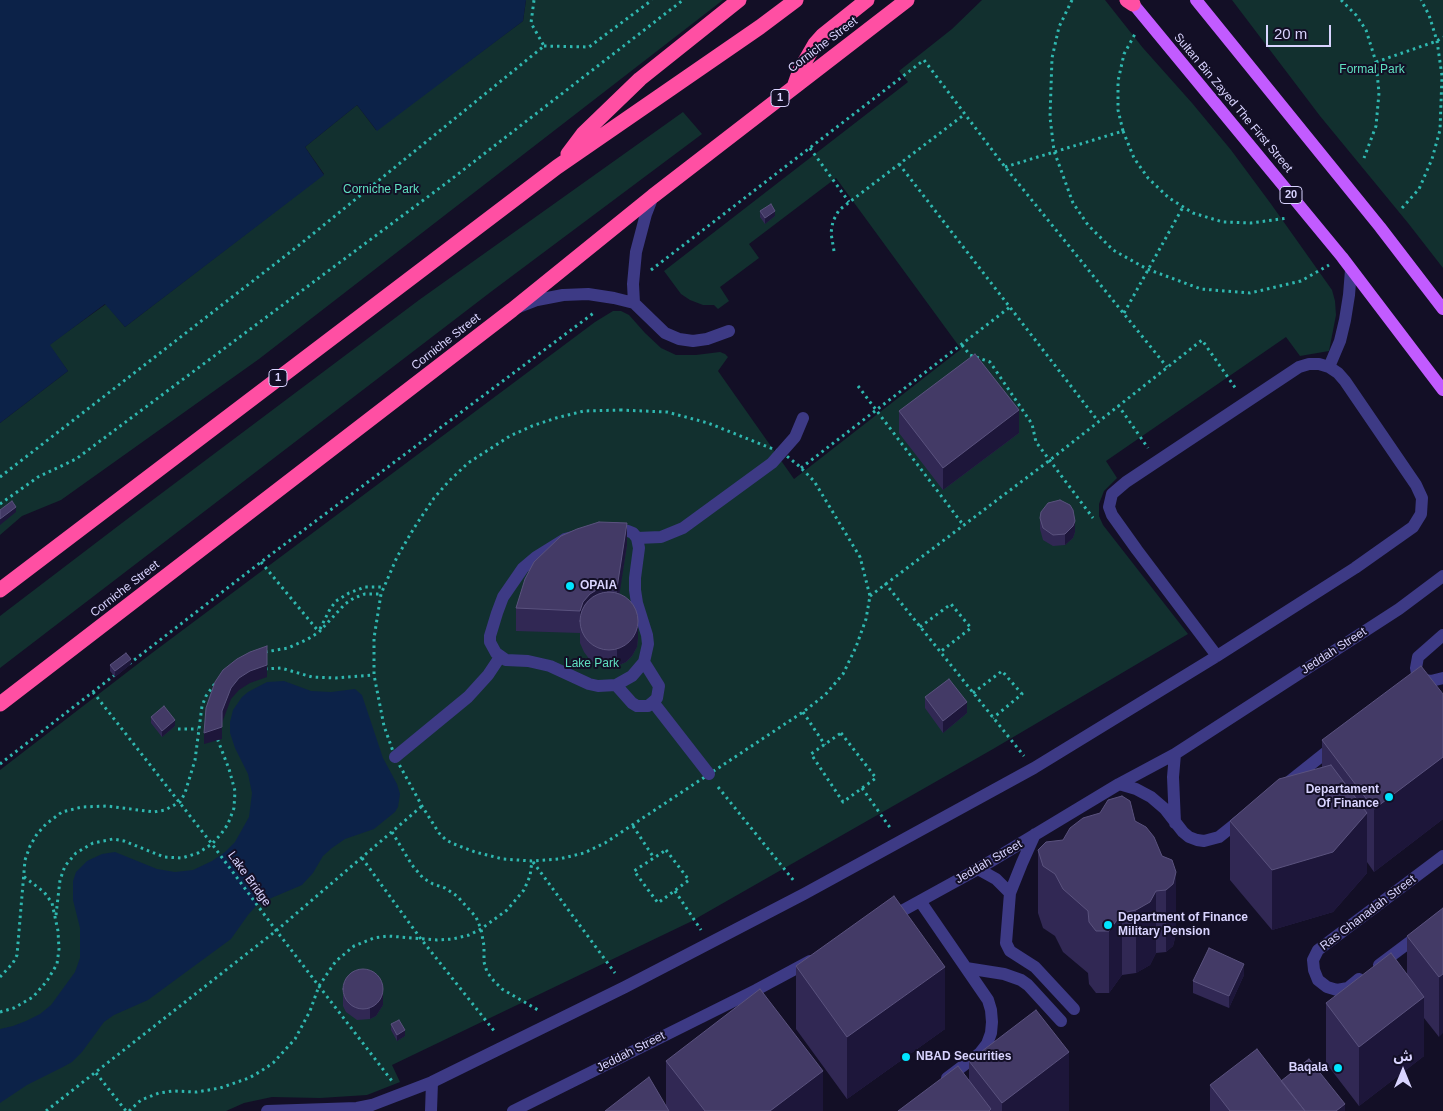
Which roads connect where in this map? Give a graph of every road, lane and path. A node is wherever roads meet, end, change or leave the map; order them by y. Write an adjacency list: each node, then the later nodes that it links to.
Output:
1 (534, 0): 16 (path)
2 (652, 0): 16 (path)
3 (682, 0): 59 (path)
4 (739, 0): 25 (highway, 1)
5 (796, 0): 25 (highway, 1)
6 (867, 0): 18 (highway)
7 (907, 0): 18 (highway, Corniche Street / 1)
8 (1072, 0): 22 (path)
9 (1196, 0): 39 (main road)
10 (1341, 0): 17 (path)
11 (1421, 0): 15 (path)
12 (1130, 1): 33 (main road, Sultan Bin Zayed The First Street / 20)
13 (1135, 34): 20 (path)
14 (1443, 37): 15 (path)
15 (1437, 41): 17 (path); 30 (path)
16 (544, 46): 58 (path)
17 (1376, 62): 23 (path)
18 (794, 87): 27 (highway, Corniche Street / 1)
19 (965, 114): 21 (path); 24 (path); 26 (path)
20 (1123, 131): 22 (path); 29 (path)
21 (810, 148): 28 (path); 36 (path)
22 (1054, 151): 26 (path); 34 (path)
23 (1364, 158)
24 (899, 164): 28 (path); 38 (path)
25 (557, 167): 66 (highway, 1)
26 (1005, 167): 42 (path)
27 (653, 196): 37 (street); 40 (highway, Corniche Street / 1)
28 (849, 202): 32 (path)
29 (1182, 207): 31 (path); 34 (path)
30 (1402, 208)
31 (1288, 218)
32 (834, 251)
33 (1342, 258): 34 (path); 35 (main road, Sultan Bin Zayed The First Street / 20)
34 (1147, 269): 42 (path)
35 (1351, 270): 45 (street); 48 (main road, Sultan Bin Zayed The First Street / 20)
36 (648, 272)
37 (634, 303): 40 (street); 43 (street)
38 (1010, 308): 44 (path); 53 (path)
39 (1443, 309)
40 (512, 310): 86 (highway, Corniche Street / 1)
41 (598, 310): 62 (path)
42 (1124, 313): 46 (path)
43 (729, 331)
44 (962, 345): 51 (path); 55 (path)
45 (1329, 367): 49 (street); 74 (street)
46 (1167, 368): 49 (path); 50 (path)
47 (858, 386): 51 (path)
48 (1443, 390)
49 (1246, 403): 56 (street)
50 (1118, 405): 53 (path); 56 (path)
51 (877, 411): 57 (path); 60 (path)
52 (803, 418): 54 (street)
53 (1098, 421): 55 (path)
54 (783, 453): 57 (path); 61 (street); 65 (path)
55 (1050, 460): 60 (path)
56 (1157, 461): 74 (street)
57 (801, 468): 68 (path)
58 (0, 477)
59 (0, 504)
60 (964, 526): 64 (path)
61 (637, 538): 75 (street); 76 (street)
62 (261, 562): 70 (path); 83 (path)
63 (1443, 576): 95 (street, Jeddah Street)
64 (885, 583): 68 (path); 69 (path)
65 (384, 587): 67 (path); 70 (path)
66 (0, 590)
67 (381, 594): 70 (path); 78 (path)
68 (870, 596): 87 (path)
69 (920, 627): 72 (path); 72 (path)
70 (318, 632): 73 (path)
71 (1443, 636): 81 (street)
72 (940, 652): 84 (path)
73 (260, 654)
74 (1217, 656): 98 (street)
75 (500, 657): 82 (street); 96 (street)
76 (644, 662): 82 (street); 85 (street)
77 (259, 671): 78 (path)
78 (374, 675): 96 (path)
79 (221, 676): 91 (path)
80 (1443, 678): 81 (street)
81 (1414, 682): 88 (street)
82 (616, 685): 85 (street)
83 (93, 692): 97 (path); 103 (path, Lake Bridge)
84 (973, 693): 89 (path); 89 (path)
85 (653, 702): 99 (street)
86 (0, 704)
87 (803, 712): 94 (path); 99 (path)
88 (1443, 712)
89 (993, 718): 98 (path)
90 (178, 729): 91 (path)
91 (198, 729): 103 (path)
92 (216, 731): 111 (path)
93 (1342, 740): 102 (street)
94 (824, 745): 101 (path); 101 (path)
95 (1175, 754): 100 (street, Jeddah Street); 106 (street)
96 (395, 757): 104 (path)
97 (0, 764)
98 (1034, 768): 110 (street)
99 (708, 774): 107 (path); 120 (path)
100 (1118, 784): 106 (street); 109 (street, Jeddah Street)
101 (862, 788): 110 (path)
102 (1273, 794)
103 (180, 802): 111 (path, Lake Bridge); 117 (path)
104 (422, 806): 108 (path); 115 (path)
105 (1257, 807): 106 (street)
106 (1175, 823)
107 (633, 826): 114 (path); 115 (path)
108 (392, 832): 113 (path); 125 (path)
109 (1036, 834): 116 (street, Jeddah Street); 119 (street)
110 (900, 842): 120 (street)
111 (212, 844): 122 (path); 126 (path, Lake Bridge)
112 (1443, 856): 123 (street, Ras Ghanadah Street)
113 (362, 858): 126 (path); 127 (path)
114 (654, 858): 118 (path); 118 (path)
115 (532, 861): 125 (path); 133 (path)
116 (978, 869): 119 (street); 121 (street, Jeddah Street)
117 (23, 876): 122 (path); 131 (path)
118 (675, 891): 128 (path)
119 (1010, 893): 136 (street)
120 (804, 894): 128 (street)
121 (920, 902): 124 (street, Jeddah Street); 130 (street)
122 (56, 915): 137 (path)
123 (1443, 917)
124 (876, 925)
125 (481, 929): 127 (path); 138 (path)
126 (277, 930): 132 (path, Lake Bridge); 141 (path)
127 (421, 939): 132 (path); 140 (path)
128 (709, 943): 133 (street)
129 (825, 952): 134 (street, Jeddah Street)
130 (966, 968): 139 (street); 144 (street)
131 (0, 977)
132 (319, 986): 142 (path, Lake Bridge); 146 (path)
133 (625, 987): 138 (street)
134 (756, 990): 135 (street); 149 (street, Jeddah Street)
135 (757, 1004)
136 (1074, 1009)
137 (0, 1012)
138 (555, 1020): 140 (street)
139 (1061, 1021)
140 (506, 1046): 143 (street)
141 (96, 1073): 145 (path); 146 (path)
142 (392, 1081)
143 (432, 1082): 147 (street); 148 (street)
144 (934, 1088)
145 (46, 1111)
146 (128, 1111)
147 (267, 1111)
148 (431, 1111)
149 (513, 1111)

